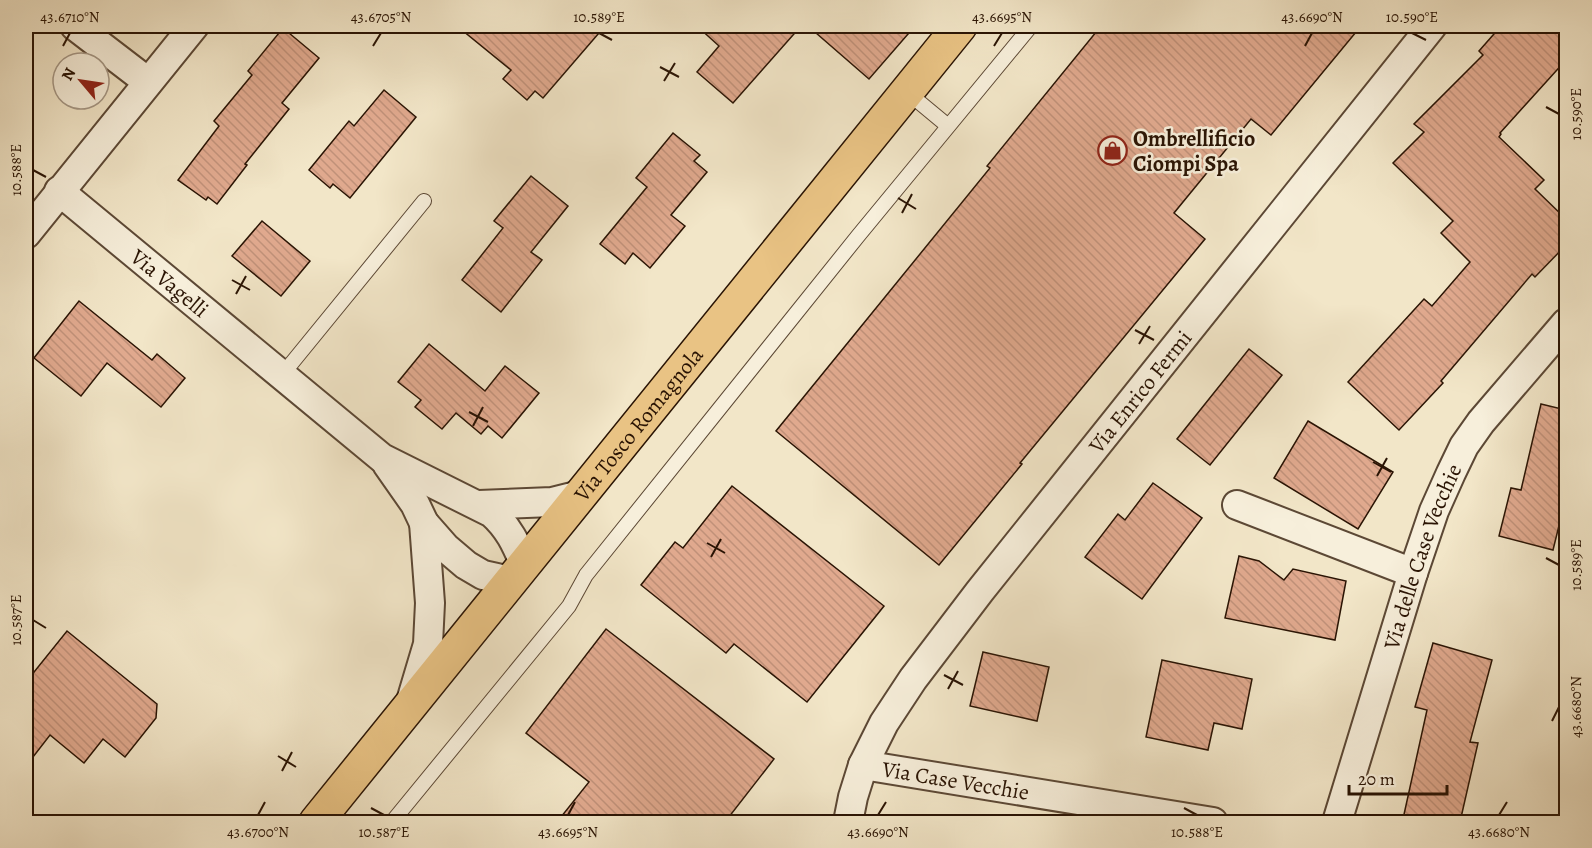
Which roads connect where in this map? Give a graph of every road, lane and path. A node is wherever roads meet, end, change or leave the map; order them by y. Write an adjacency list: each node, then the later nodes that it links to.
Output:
1 (75, 26): 6 (street)
2 (194, 26): 6 (street)
3 (960, 26): 7 (main road, Via Tosco Romagnola)
4 (1031, 26): 8 (lane)
5 (1432, 26): 22 (street, Via Enrico Fermi)
6 (148, 82): 9 (street)
7 (907, 92): 8 (lane); 15 (main road, Via Tosco Romagnola)
8 (948, 126): 24 (lane)
9 (59, 191): 11 (street); 13 (street, Via Vagelli)
10 (424, 201): 13 (lane)
11 (26, 234)
12 (1566, 323): 20 (street, Via delle Case Vecchie)
13 (282, 375): 14 (street, Via Vagelli)
14 (382, 458): 16 (street, Via Vagelli); 18 (street, Via Vagelli)
15 (580, 495): 16 (street, Via Vagelli); 19 (main road, Via Tosco Romagnola)
16 (479, 505): 19 (street, Via Vagelli)
17 (1237, 505): 20 (street)
18 (424, 523): 19 (street, Via Vagelli); 21 (street, Via Vagelli)
19 (518, 573): 21 (main road, Via Tosco Romagnola)
20 (1413, 573): 27 (street, Via delle Case Vecchie)
21 (409, 708): 23 (main road, Via Tosco Romagnola)
22 (863, 765): 25 (street, Via Case Vecchie); 26 (street, Via Case Vecchie)
23 (316, 822)
24 (392, 822)
25 (848, 822)
26 (1213, 822)
27 (1337, 822)

